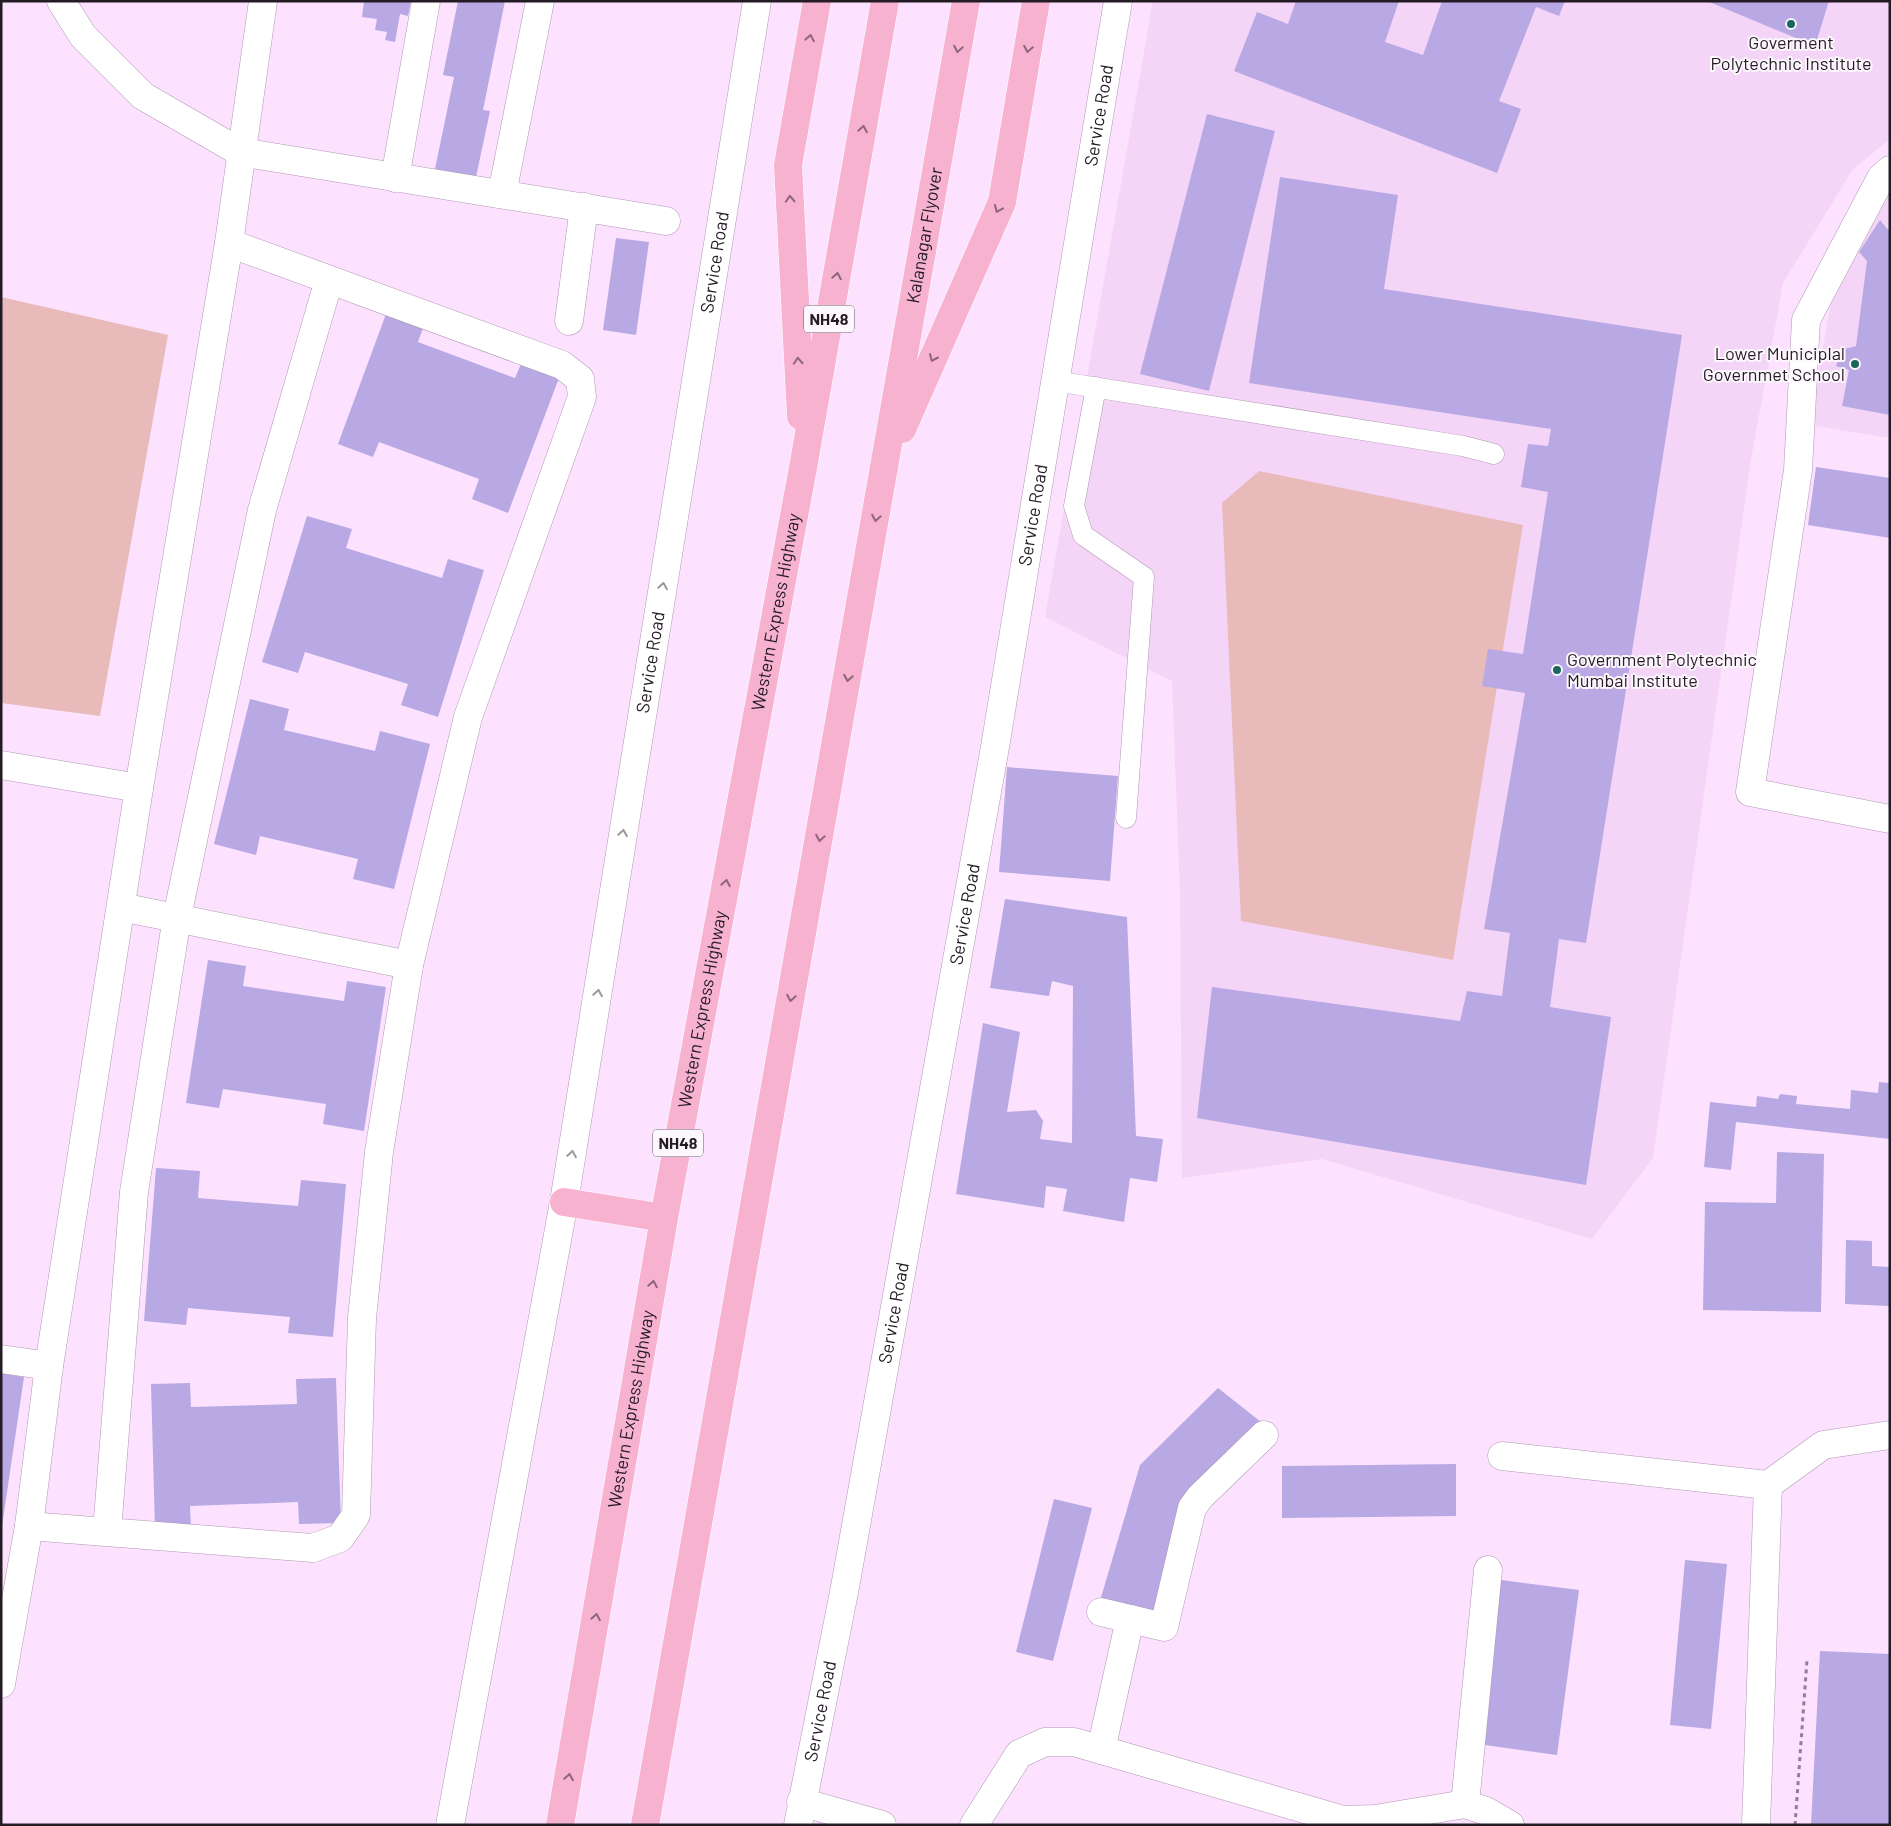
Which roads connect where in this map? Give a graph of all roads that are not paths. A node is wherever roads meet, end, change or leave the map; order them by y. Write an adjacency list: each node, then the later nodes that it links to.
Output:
1 (61, 1): 11 (street)
2 (263, 1): 11 (street)
3 (426, 1): 13 (street)
4 (540, 1): 14 (street)
5 (757, 1): 32 (street, Service Road, one-way to 5)
6 (817, 1): 23 (highway, one-way to 6)
7 (884, 1): 23 (highway, NH48, one-way to 7)
8 (966, 1): 24 (highway, Kalanagar Flyover, one-way to 24)
9 (1036, 1): 24 (highway, one-way to 24)
10 (1118, 1): 20 (street, Service Road)
11 (240, 152): 13 (street); 17 (street)
12 (1890, 170): 28 (street)
13 (395, 178): 14 (street)
14 (502, 194): 15 (street)
15 (584, 208): 16 (street); 19 (street)
16 (666, 221)
17 (229, 243): 18 (street); 26 (street)
18 (329, 280): 30 (street); 31 (street)
19 (569, 320)
20 (1055, 381): 21 (lane); 48 (street, Service Road)
21 (1096, 387): 22 (lane); 27 (lane)
22 (1494, 454)
23 (804, 462): 33 (highway, Western Express Highway / NH48, one-way to 23)
24 (884, 470): 51 (highway, one-way to 51)
25 (1, 765): 26 (street)
26 (139, 788): 29 (street)
27 (1126, 818)
28 (1890, 819)
29 (121, 907): 30 (street); 35 (street)
30 (177, 917): 31 (street); 41 (street)
31 (409, 965): 41 (street)
32 (564, 1202): 33 (highway); 49 (street, Service Road)
33 (664, 1218): 50 (highway, Western Express Highway / NH48, one-way to 33)
34 (1, 1359): 35 (street)
35 (49, 1366): 40 (street)
36 (1264, 1435): 44 (street)
37 (1890, 1435): 39 (street)
38 (1502, 1456): 39 (street)
39 (1768, 1485): 55 (street)
40 (29, 1526): 41 (street); 45 (street)
41 (107, 1530)
42 (1488, 1570): 47 (street)
43 (1102, 1612): 44 (street)
44 (1130, 1620): 46 (street)
45 (1, 1684)
46 (1101, 1750): 47 (street); 53 (street)
47 (1465, 1804): 54 (street)
48 (800, 1813): 52 (street)
49 (450, 1825)
50 (560, 1825)
51 (646, 1825)
52 (882, 1825)
53 (974, 1825)
54 (1510, 1825)
55 (1756, 1825)

